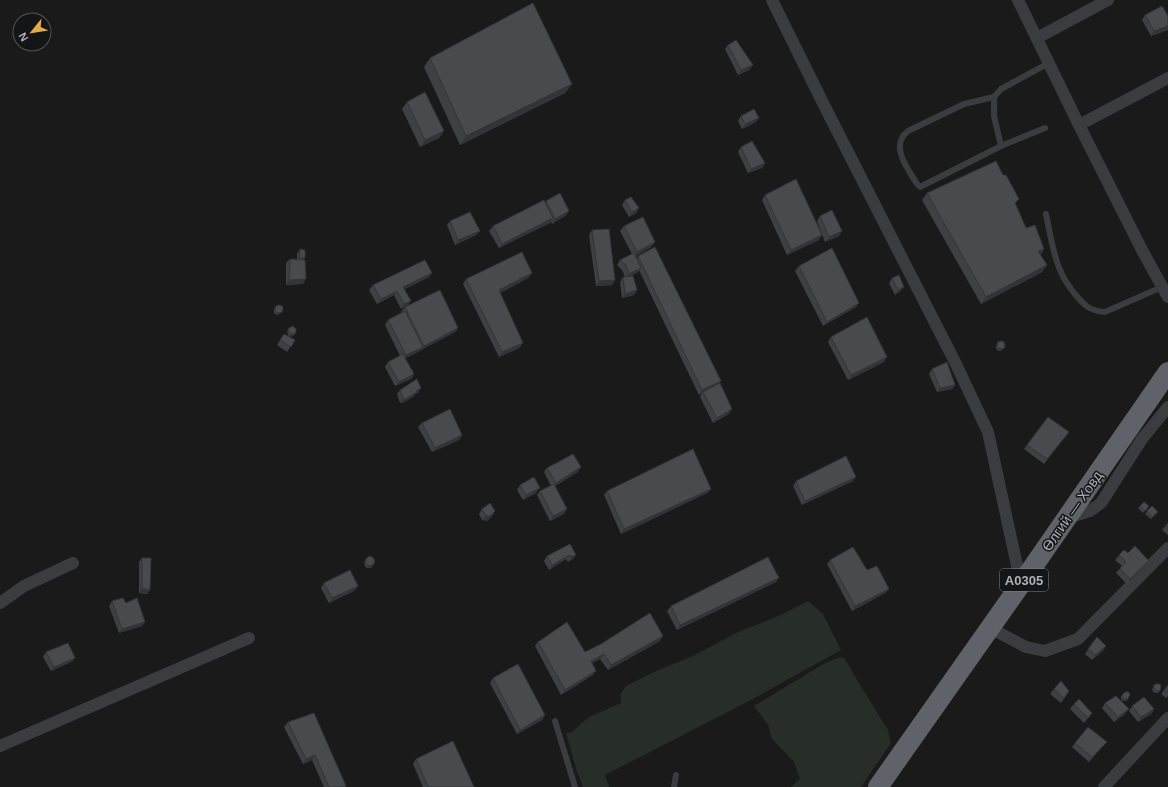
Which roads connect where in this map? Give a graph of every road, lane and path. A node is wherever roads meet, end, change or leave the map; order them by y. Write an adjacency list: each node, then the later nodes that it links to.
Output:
1 (772, 0): 18 (street)
2 (1018, 0): 4 (street)
3 (1108, 0): 4 (street)
4 (1037, 38): 5 (street)
5 (1049, 63): 7 (lane); 8 (street)
6 (1168, 78): 8 (street)
7 (994, 97): 10 (lane); 10 (lane)
8 (1079, 125): 12 (street)
9 (1045, 128): 10 (lane)
10 (1001, 146)
11 (1046, 214): 12 (lane)
12 (1165, 292)
13 (1168, 372): 15 (highway, Өлгий — Ховд / A0305)
14 (1168, 407): 15 (street)
15 (1067, 518): 18 (highway, Өлгий — Ховд / A0305)
16 (1168, 548): 20 (street)
17 (73, 563): 19 (street)
18 (1021, 584): 20 (highway, Өлгий — Ховд / A0305)
19 (0, 603)
20 (990, 628): 28 (highway, Өлгий — Ховд / A0305)
21 (249, 638): 24 (street)
22 (1168, 718): 29 (street)
23 (554, 721): 26 (lane)
24 (0, 746)
25 (676, 775): 27 (lane)
26 (575, 787)
27 (674, 787)
28 (878, 787)
29 (1104, 787)

